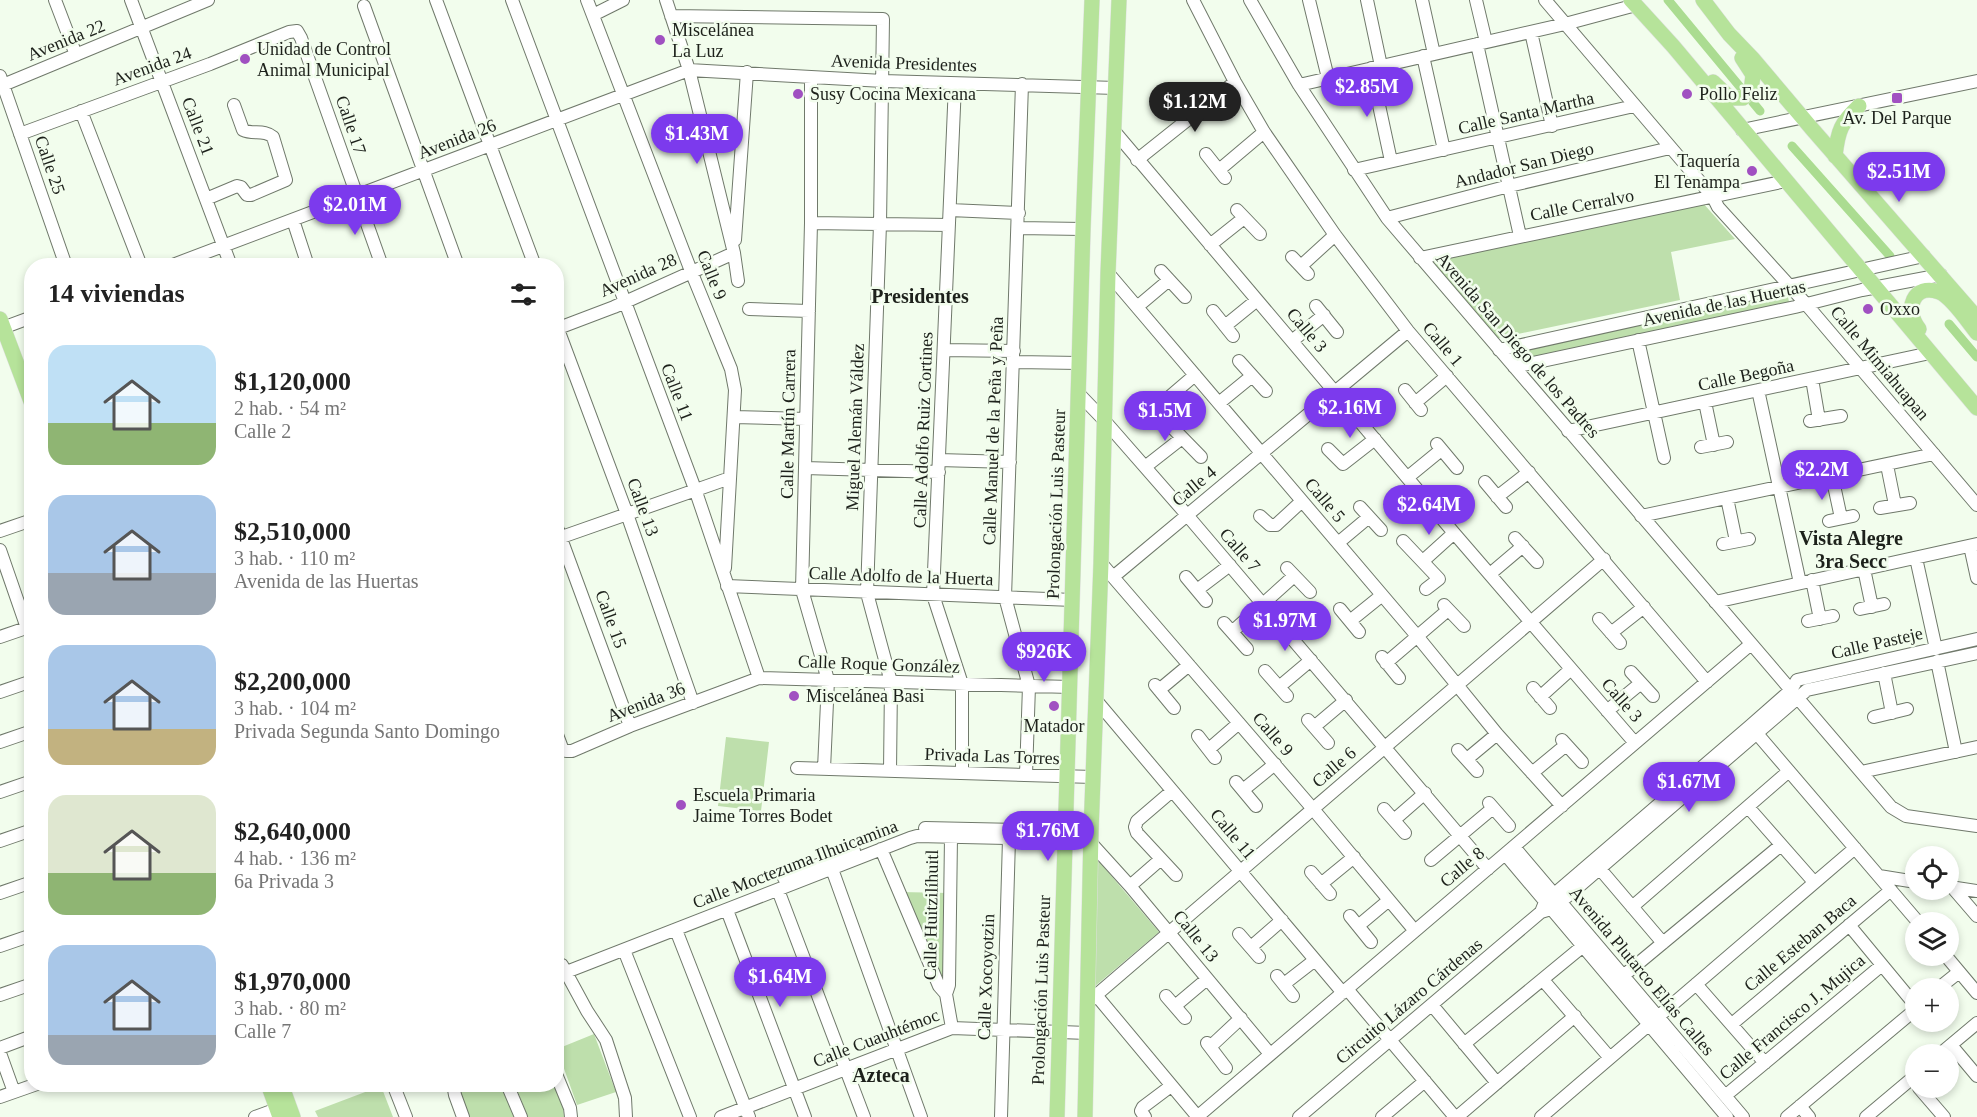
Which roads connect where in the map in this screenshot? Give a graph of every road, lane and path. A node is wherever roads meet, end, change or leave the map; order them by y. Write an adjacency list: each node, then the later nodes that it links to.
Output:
1 (55, 0): 31 (street)
2 (131, 0): 24 (street, Calle 21)
3 (208, 0): 24 (street, Avenida 22)
4 (436, 0): 61 (street)
5 (513, 0): 54 (street, Calle 11)
6 (587, 0): 21 (street, Calle 9)
7 (623, 0): 21 (street)
8 (666, 0): 22 (street)
9 (1092, 0): 45 (main road, Prolongación Luis Pasteur)
10 (1119, 0): 46 (main road)
11 (1193, 0): 41 (street, Calle 1)
12 (1250, 0): 44 (street, Avenida San Diego de los Padres)
13 (1309, 0): 36 (street)
14 (1367, 0): 32 (street)
15 (1422, 0): 30 (street)
16 (1476, 0): 28 (street)
17 (1545, 0): 23 (street, Calle Mimiahuapan)
18 (1703, 0): 27 (main road)
19 (1634, 3): 23 (street); 29 (main road)
20 (364, 6): 68 (street)
21 (593, 15): 47 (street, Calle 9)
22 (671, 16): 33 (street); 38 (street, Miguel Alemán Váldez)
23 (1565, 24): 26 (street); 50 (street, Calle Mimiahuapan)
24 (142, 29): 31 (street, Avenida 22); 40 (street, Calle 21)
25 (297, 31): 40 (street, Avenida 24); 72 (street, Calle 17)
26 (1531, 32): 28 (street); 55 (street)
27 (1729, 34): 29 (main road); 53 (main road)
28 (1481, 43): 30 (street); 60 (street)
29 (1673, 46): 56 (main road)
30 (1428, 55): 32 (street); 63 (street)
31 (76, 56): 37 (street, Avenida 22)
32 (1376, 67): 36 (street); 67 (street)
33 (689, 70): 34 (street, Avenida Presidentes); 47 (street, Avenida 26); 89 (street)
34 (747, 72): 35 (street, Avenida Presidentes); 89 (street)
35 (811, 77): 38 (street, Avenida Presidentes); 79 (street, Calle Martín Carrera)
36 (1328, 78): 44 (street)
37 (2, 81): 48 (street, Calle 25)
38 (883, 81): 42 (street, Avenida Presidentes); 80 (street, Miguel Alemán Váldez)
39 (1977, 81): 51 (street)
40 (162, 82): 52 (street, Avenida 24); 74 (street, Calle 21)
41 (1235, 82): 58 (street, Calle 1); 66 (street)
42 (955, 84): 43 (street, Avenida Presidentes); 75 (street, Calle Adolfo Ruiz Cortines)
43 (1022, 84): 45 (street, Avenida Presidentes); 76 (street, Calle Manuel de la Peña y Peña)
44 (1299, 85): 69 (street, Avenida San Diego de los Padres)
45 (1089, 87): 46 (street, Avenida Presidentes); 83 (main road, Prolongación Luis Pasteur)
46 (1116, 88): 57 (main road)
47 (623, 94): 54 (street, Avenida 26); 101 (street, Calle 9)
48 (4, 103): 59 (street, Calle 25)
49 (234, 105): 74 (street)
50 (1634, 106): 55 (street, Calle Santa Martha); 62 (street, Calle Mimiahuapan)
51 (1859, 106): 53 (street); 65 (main road)
52 (81, 111): 59 (street, Avenida 24); 92 (street)
53 (1802, 117): 56 (street); 65 (main road)
54 (557, 120): 61 (street, Avenida 26); 110 (street, Calle 11)
55 (1552, 126): 60 (street, Calle Santa Martha)
56 (1742, 130): 70 (main road)
57 (1115, 132): 66 (street, Calle 3); 103 (main road)
58 (1264, 132): 64 (street); 85 (street, Calle 1)
59 (20, 134): 91 (street, Calle 25)
60 (1498, 138): 63 (street, Calle Santa Martha); 71 (street)
61 (490, 146): 68 (street, Avenida 26); 98 (street)
62 (1670, 148): 71 (street, Andador San Diego); 73 (street, Calle Mimiahuapan)
63 (1444, 150): 67 (street, Calle Santa Martha)
64 (1206, 154)
65 (1835, 156): 90 (main road)
66 (1137, 160): 87 (street, Calle 3)
67 (1391, 161): 69 (street, Calle Santa Martha)
68 (424, 170): 72 (street, Avenida 26); 97 (street)
69 (1354, 170): 77 (street, Avenida San Diego de los Padres)
70 (1786, 181): 73 (street, Calle Cerralvo); 102 (main road)
71 (1509, 186): 77 (street, Andador San Diego); 86 (street)
72 (357, 196): 78 (street, Avenida 26); 96 (street, Calle 17)
73 (1713, 197): 86 (street, Calle Cerralvo); 106 (street, Calle Mimiahuapan)
74 (206, 199): 88 (street, Calle 21)
75 (950, 210): 76 (street); 81 (street, Calle Adolfo Ruiz Cortines)
76 (1018, 213): 82 (street, Calle Manuel de la Peña y Peña)
77 (1387, 218): 99 (street, Avenida San Diego de los Padres)
78 (293, 220): 88 (street, Avenida 26); 95 (street)
79 (811, 223): 80 (street); 114 (street, Calle Martín Carrera)
80 (880, 224): 81 (street); 167 (street, Miguel Alemán Váldez)
81 (949, 225): 126 (street, Calle Adolfo Ruiz Cortines)
82 (1018, 228): 83 (street); 129 (street, Calle Manuel de la Peña y Peña)
83 (1083, 229): 131 (main road, Prolongación Luis Pasteur)
84 (1260, 234): 87 (street)
85 (1335, 235): 100 (street); 120 (street, Calle 1)
86 (1520, 236): 99 (street, Calle Cerralvo)
87 (1210, 245): 109 (street, Calle 3)
88 (224, 246): 93 (street, Avenida 26); 94 (street, Calle 21)
89 (734, 253): 101 (street, Avenida 28); 105 (street)
90 (1924, 256): 102 (street, Avenida de las Huertas); 104 (main road)
91 (63, 258)
92 (138, 258)
93 (192, 258)
94 (228, 258)
95 (305, 258)
96 (379, 258)
97 (455, 258)
98 (532, 258)
99 (1420, 258): 127 (street, Avenida San Diego de los Padres)
100 (1300, 266)
101 (691, 271): 110 (street, Avenida 28); 149 (street, Calle 9)
102 (1862, 271): 106 (street, Avenida de las Huertas); 107 (main road)
103 (1108, 273): 112 (street, Calle 5); 151 (main road)
104 (1941, 275): 107 (street, Avenida de las Huertas); 116 (main road)
105 (738, 281)
106 (1790, 286): 111 (street, Calle Mimiahuapan); 127 (street, Avenida de las Huertas)
107 (1876, 288): 111 (street, Avenida de las Huertas); 128 (main road)
108 (1185, 297): 112 (street)
109 (1257, 300): 115 (street); 124 (street, Calle 3)
110 (624, 301): 119 (street, Avenida 28); 174 (street, Calle 11)
111 (1806, 304): 123 (street, Avenida de las Huertas); 133 (street, Calle Mimiahuapan)
112 (1137, 307): 134 (street, Calle 5)
113 (750, 309): 114 (street)
114 (809, 311): 150 (street, Calle Martín Carrera)
115 (1213, 311)
116 (1977, 318)
117 (24, 319): 118 (street)
118 (1, 325): 138 (main road)
119 (564, 325)
120 (1408, 331): 136 (street, Calle 1); 142 (street, Calle 4)
121 (1337, 332): 124 (street)
122 (1977, 333): 146 (main road)
123 (1638, 340): 132 (street, Avenida de las Huertas); 147 (street)
124 (1292, 341): 142 (street, Calle 3)
125 (564, 346): 182 (street, Calle 13)
126 (944, 350): 129 (street); 163 (street, Calle Adolfo Ruiz Cortines)
127 (1499, 350): 132 (street, Avenida San Diego de los Padres)
128 (1930, 353): 133 (street, Calle Begoña); 146 (main road)
129 (1014, 357): 131 (street); 161 (street, Calle Manuel de la Peña y Peña)
130 (1239, 361): 135 (street)
131 (1079, 363): 143 (main road, Prolongación Luis Pasteur)
132 (1514, 367): 152 (street, Avenida San Diego de los Padres)
133 (1861, 368): 137 (street, Calle Begoña); 158 (street, Calle Mimiahuapan)
134 (1195, 375): 145 (street, Calle 5); 153 (street)
135 (1252, 376): 141 (street); 145 (street)
136 (1447, 376): 139 (street); 168 (street, Calle 1)
137 (1812, 379): 140 (street, Calle Begoña); 148 (street)
138 (24, 384)
139 (1405, 390)
140 (1758, 390): 144 (street, Calle Begoña); 173 (street)
141 (1266, 391)
142 (1335, 392): 154 (street, Calle 3); 157 (street, Calle 4)
143 (1078, 394): 151 (street, Calle 7); 220 (main road, Prolongación Luis Pasteur)
144 (1705, 402): 147 (street, Calle Begoña); 155 (street)
145 (1219, 403): 157 (street, Calle 5)
146 (1975, 405)
147 (1654, 412): 152 (street, Calle Begoña); 159 (street)
148 (1841, 416)
149 (734, 417): 150 (street); 171 (street, Calle 9)
150 (806, 419): 165 (street, Calle Martín Carrera)
151 (1103, 419): 164 (street, Calle 7); 203 (main road)
152 (1568, 431): 185 (street, Avenida San Diego de los Padres)
153 (1182, 438): 160 (street); 164 (street)
154 (1375, 439): 156 (street); 170 (street, Calle 3)
155 (1701, 447)
156 (1328, 449)
157 (1262, 453): 176 (street, Calle 5); 183 (street, Calle 4)
158 (1934, 454): 162 (street); 178 (street, Calle Mimiahuapan)
159 (1677, 456)
160 (1201, 457)
161 (1010, 462): 163 (street); 219 (street, Calle Manuel de la Peña y Peña)
162 (1887, 465): 169 (street); 179 (street)
163 (939, 466): 167 (street); 217 (street, Calle Adolfo Ruiz Cortines)
164 (1145, 467): 183 (street, Calle 7)
165 (805, 468): 167 (street); 213 (street, Calle Martín Carrera)
166 (1456, 468): 170 (street)
167 (872, 470): 216 (street, Miguel Alemán Váldez)
168 (1529, 472): 172 (street); 200 (street, Calle 1)
169 (1832, 476): 173 (street); 187 (street)
170 (1408, 477): 191 (street, Calle 3)
171 (730, 478): 174 (street); 209 (street, Calle 9)
172 (1485, 482)
173 (1779, 487): 175 (street); 210 (street)
174 (695, 489): 182 (street); 209 (street, Calle 11)
175 (1727, 498): 185 (street); 193 (street)
176 (1302, 501): 184 (street); 195 (street, Calle 5)
177 (1910, 503): 179 (street)
178 (1977, 505)
179 (1895, 506): 181 (street)
180 (1360, 507): 186 (street)
181 (1880, 508)
182 (627, 514): 192 (street); 266 (street, Calle 13)
183 (1187, 515): 204 (street, Calle 7); 207 (street, Calle 4)
184 (1260, 516)
185 (1641, 516): 222 (street, Avenida San Diego de los Padres)
186 (1369, 517): 189 (street); 195 (street)
187 (1841, 518)
188 (24, 523): 190 (street)
189 (1381, 530)
190 (0, 531)
191 (1454, 533): 201 (street); 206 (street, Calle 3)
192 (564, 536)
193 (1749, 539)
194 (1403, 541): 201 (street)
195 (1338, 543): 218 (street, Calle 5)
196 (1974, 545): 199 (street); 211 (street)
197 (0, 550): 227 (street)
198 (564, 551): 274 (street, Calle 15)
199 (1916, 558): 205 (street); 243 (street)
200 (1604, 559): 224 (street, Calle 1); 231 (street, Calle 6)
201 (1423, 561): 212 (street)
202 (1537, 562): 206 (street)
203 (1101, 563): 207 (street, Calle 9); 264 (main road)
204 (1230, 565): 214 (street); 223 (street, Calle 7)
205 (1864, 569): 210 (street); 225 (street)
206 (1490, 574): 231 (street, Calle 3)
207 (1113, 577): 245 (street, Calle 9)
208 (1186, 578): 214 (street)
209 (726, 581): 213 (street, Calle Adolfo de la Huerta); 250 (street, Calle 11)
210 (1806, 582): 222 (street); 228 (street)
211 (1974, 583)
212 (1426, 589)
213 (802, 590): 216 (street, Calle Adolfo de la Huerta); 252 (street, Calle Martín Carrera)
214 (1197, 590): 221 (street)
215 (1310, 592): 223 (street)
216 (867, 593): 217 (street, Calle Adolfo de la Huerta); 253 (street, Miguel Alemán Váldez)
217 (933, 595): 219 (street, Calle Adolfo de la Huerta); 257 (street, Calle Adolfo Ruiz Cortines)
218 (1382, 596): 230 (street); 236 (street, Calle 5)
219 (1005, 597): 220 (street, Calle Adolfo de la Huerta); 259 (street, Calle Manuel de la Peña y Peña)
220 (1072, 600): 260 (main road, Prolongación Luis Pasteur)
221 (1206, 601)
222 (1715, 602): 240 (street, Avenida San Diego de los Padres)
223 (1263, 604): 241 (street); 244 (street, Calle 7)
224 (1644, 607): 235 (street); 254 (street, Calle 1)
225 (1872, 607)
226 (1340, 609): 230 (street)
227 (24, 614)
228 (1833, 616)
229 (1599, 618): 235 (street)
230 (1350, 621): 234 (street)
231 (1531, 622): 246 (street, Calle 3); 258 (street, Calle 6)
232 (1464, 626): 236 (street)
233 (24, 629): 237 (street)
234 (1359, 632)
235 (1611, 633): 239 (street)
236 (1417, 636): 251 (street); 258 (street, Calle 5)
237 (0, 637)
238 (1977, 639): 243 (street, Calle Pasteje)
239 (1620, 643)
240 (1751, 644): 254 (street, Calle 8); 262 (street, Avenida San Diego de los Padres)
241 (1247, 649)
242 (1977, 653): 243 (street, Calle Pasteje)
243 (1937, 655): 249 (street, Calle Pasteje); 262 (street, Calle Pasteje); 285 (street)
244 (1311, 660): 247 (street); 265 (street, Calle 7)
245 (1189, 665): 267 (street); 273 (street, Calle 9)
246 (1571, 669): 268 (street); 270 (street, Calle 3)
247 (1265, 671)
248 (1631, 672): 255 (street)
249 (1884, 673): 262 (street, Calle Pasteje); 271 (street)
250 (759, 678): 252 (street, Calle Roque González); 266 (street, Avenida 36)
251 (1399, 678)
252 (828, 680): 253 (street, Calle Roque González); 289 (street, Calle Martín Carrera)
253 (891, 682): 257 (street, Calle Roque González); 290 (street, Miguel Alemán Váldez)
254 (1707, 682): 280 (street, Calle 8)
255 (1641, 683): 263 (street); 270 (street)
256 (24, 684): 261 (street)
257 (962, 684): 259 (street, Calle Roque González); 294 (street, Calle Adolfo Ruiz Cortines)
258 (1458, 685): 277 (street, Calle 5); 282 (street, Calle 6)
259 (1029, 686): 260 (street, Calle Roque González); 296 (street, Calle Manuel de la Peña y Peña)
260 (1070, 687): 297 (main road, Prolongación Luis Pasteur)
261 (0, 692)
262 (1795, 695): 275 (street, Circuito Lázaro Cárdenas); 293 (street, Avenida San Diego de los Padres)
263 (1653, 696)
264 (1095, 699): 298 (main road); 300 (street, Calle 11)
265 (1346, 700): 281 (street); 282 (street, Calle 7)
266 (693, 703): 274 (street, Avenida 36)
267 (1174, 708)
268 (1550, 708)
269 (1907, 709): 271 (street)
270 (1607, 711): 280 (street, Calle 3)
271 (1892, 712): 272 (street)
272 (1874, 717)
273 (1239, 723): 278 (street); 287 (street, Calle 9)
274 (630, 726): 284 (street, Avenida 36)
275 (1754, 730): 292 (street); 327 (street, Circuito Lázaro Cárdenas); 346 (street, Circuito Lázaro Cárdenas)
276 (24, 734): 279 (street)
277 (1497, 734): 291 (street); 295 (street, Calle 5)
278 (1198, 736)
279 (0, 742)
280 (1635, 743): 303 (street, Calle 8)
281 (1328, 744)
282 (1386, 746): 302 (street, Calle 7); 306 (street, Calle 6)
283 (1977, 747): 285 (street)
284 (564, 750)
285 (1956, 752): 293 (street)
286 (1582, 762): 295 (street)
287 (1275, 764): 304 (street); 306 (street, Calle 9)
288 (797, 768): 289 (street, Privada Las Torres)
289 (824, 769): 290 (street, Privada Las Torres)
290 (890, 771): 294 (street, Privada Las Torres)
291 (1476, 771)
292 (1789, 771): 305 (street); 320 (street)
293 (1861, 772): 310 (street, Avenida San Diego de los Padres)
294 (962, 773): 296 (street, Privada Las Torres)
295 (1532, 773): 303 (street, Calle 5)
296 (1026, 775): 297 (street, Privada Las Torres)
297 (1067, 776): 298 (street, Privada Las Torres); 314 (main road, Prolongación Luis Pasteur)
298 (1093, 777): 317 (main road)
299 (24, 784): 301 (street)
300 (1172, 790): 324 (street); 328 (street, Calle 11)
301 (0, 792)
302 (1425, 793): 308 (street); 313 (street, Calle 7)
303 (1562, 806): 322 (street, Calle 8)
304 (1256, 807)
305 (1748, 807): 319 (street); 347 (street)
306 (1313, 809): 323 (street, Calle 9); 328 (street, Calle 6)
307 (1384, 809): 308 (street)
308 (1394, 820): 312 (street)
309 (1509, 826): 313 (street)
310 (1977, 826)
311 (24, 833): 318 (street)
312 (1405, 833)
313 (1461, 834): 326 (street, Calle 7); 329 (street)
314 (1066, 835): 316 (street, Calle Moctezuma Ilhuicamina); 317 (street, Calle Moctezuma Ilhuicamina); 366 (street, Calle Moctezuma Ilhuicamina); 395 (main road, Prolongación Luis Pasteur)
315 (951, 837): 316 (street, Calle Moctezuma Ilhuicamina); 321 (street, Calle Moctezuma Ilhuicamina); 379 (street, Calle Huitzilíhuitl)
316 (1009, 838): 394 (street, Calle Xocoyotzin)
317 (1091, 838): 337 (street, Calle 13); 383 (main road)
318 (0, 841)
319 (1781, 845): 334 (street); 359 (street)
320 (1855, 848): 332 (street); 334 (street)
321 (881, 849): 325 (street, Calle Moctezuma Ilhuicamina); 379 (street)
322 (1510, 850): 326 (street, Calle 8); 346 (street, Avenida Plutarco Elías Calles)
323 (1354, 857): 335 (street); 345 (street, Calle 9)
324 (1161, 859): 331 (street); 337 (street)
325 (832, 869): 339 (street, Calle Moctezuma Ilhuicamina); 402 (street)
326 (1488, 869): 354 (street, Calle 8)
327 (1600, 869): 346 (street, Circuito Lázaro Cárdenas); 347 (street)
328 (1241, 871): 351 (street, Calle 11); 355 (street, Calle 6)
329 (1439, 871)
330 (1311, 872): 335 (street)
331 (1176, 875)
332 (1879, 876): 333 (street); 340 (street)
333 (1905, 880)
334 (1814, 882): 374 (street)
335 (1321, 884): 343 (street)
336 (24, 885): 342 (street)
337 (1130, 886): 355 (street, Calle 13)
338 (1959, 888): 341 (street)
339 (778, 890): 348 (street, Calle Moctezuma Ilhuicamina); 409 (street)
340 (1891, 890): 349 (street); 352 (street, Calle Esteban Baca)
341 (1977, 891)
342 (0, 893)
343 (1330, 894)
344 (1959, 897): 350 (street)
345 (1389, 900): 354 (street, Calle 9); 358 (street)
346 (1550, 904): 361 (street, Avenida Plutarco Elías Calles); 370 (street, Avenida Plutarco Elías Calles); 384 (street, Circuito Lázaro Cárdenas)
347 (1632, 907): 359 (street)
348 (727, 910): 353 (street, Calle Moctezuma Ilhuicamina); 415 (street)
349 (1910, 912)
350 (1977, 916)
351 (1282, 920): 356 (street); 363 (street, Calle 11)
352 (1849, 925): 364 (street); 392 (street, Calle Esteban Baca)
353 (676, 930): 362 (street, Calle Moctezuma Ilhuicamina); 428 (street)
354 (1415, 931): 376 (street, Calle 8)
355 (1169, 932): 372 (street, Calle 13); 383 (street, Calle 6)
356 (1239, 933)
357 (24, 938): 360 (street)
358 (1371, 942)
359 (1663, 943): 370 (street)
360 (0, 946)
361 (1583, 946): 373 (street); 390 (street, Avenida Plutarco Elías Calles)
362 (624, 950): 367 (street, Calle Moctezuma Ilhuicamina); 439 (street)
363 (1315, 960): 376 (street, Calle 11); 382 (street)
364 (1882, 965): 377 (street); 407 (street, Calle Francisco J. Mujica)
365 (1954, 966): 368 (street)
366 (564, 968)
367 (564, 969)
368 (1959, 972): 371 (street); 378 (street)
369 (564, 976): 438 (street)
370 (1623, 976): 390 (street, Avenida Plutarco Elías Calles)
371 (1952, 978)
372 (1207, 979): 385 (street); 389 (street, Calle 13)
373 (1543, 980): 386 (street); 399 (street)
374 (1696, 984): 390 (street); 392 (street)
375 (24, 987): 380 (street)
376 (1345, 991): 398 (street, Calle 11); 404 (street, Calle 8)
377 (1905, 993)
378 (1977, 993)
379 (946, 994): 393 (street, Calle Huitzilíhuitl)
380 (0, 995)
381 (1166, 996): 385 (street)
382 (1293, 996)
383 (1092, 999): 396 (main road); 413 (street)
384 (1432, 1005): 398 (street, Circuito Lázaro Cárdenas); 399 (street)
385 (1175, 1006): 388 (street)
386 (1575, 1016): 406 (street); 412 (street)
387 (1905, 1016): 427 (street)
388 (1185, 1018)
389 (1240, 1018): 404 (street, Calle 13); 408 (street)
390 (1653, 1021): 406 (street); 424 (street, Avenida Plutarco Elías Calles); 452 (street, Avenida Plutarco Elías Calles)
391 (1977, 1023): 400 (street)
392 (1732, 1024): 407 (street)
393 (952, 1028): 394 (street, Calle Cuauhtémoc); 402 (street, Calle Cuauhtémoc)
394 (1003, 1030): 395 (street, Calle Cuauhtémoc); 444 (street, Calle Xocoyotzin)
395 (1059, 1032): 396 (street, Calle Cuauhtémoc); 445 (main road, Prolongación Luis Pasteur)
396 (1087, 1033): 446 (main road)
397 (24, 1039): 401 (street)
398 (1390, 1041): 411 (street, Calle 11); 449 (street, Circuito Lázaro Cárdenas)
399 (1464, 1044): 412 (street)
400 (1952, 1044)
401 (0, 1048)
402 (896, 1050): 409 (street, Calle Cuauhtémoc); 443 (street)
403 (0, 1053): 417 (street)
404 (1270, 1054): 448 (street, Calle 8)
405 (1959, 1055): 410 (street)
406 (1610, 1058): 451 (street)
407 (1765, 1063): 424 (street, Calle Francisco J. Mujica)
408 (1226, 1068)
409 (846, 1069): 415 (street, Calle Cuauhtémoc); 442 (street)
410 (1977, 1076)
411 (1425, 1081): 431 (street); 450 (street, Calle 11)
412 (1497, 1083): 450 (street)
413 (1171, 1086): 447 (street); 448 (street)
414 (24, 1089): 417 (street)
415 (795, 1089): 428 (street, Calle Cuauhtémoc); 441 (street)
416 (1905, 1089): 430 (street)
417 (14, 1092): 425 (street)
418 (278, 1092): 429 (main road)
419 (281, 1092): 433 (main road)
420 (396, 1092): 434 (street)
421 (454, 1092): 435 (street)
422 (510, 1092): 436 (street)
423 (563, 1092): 437 (street)
424 (1725, 1096): 453 (street, Avenida Plutarco Elías Calles)
425 (0, 1097)
426 (1929, 1098): 456 (street)
427 (1800, 1106): 454 (street); 455 (street)
428 (748, 1112): 440 (street, Calle Cuauhtémoc)
429 (278, 1113): 432 (street)
430 (1872, 1115)
431 (1386, 1116)
432 (255, 1117)
433 (293, 1117)
434 (406, 1117)
435 (464, 1117)
436 (521, 1117)
437 (571, 1117)
438 (626, 1117)
439 (690, 1117)
440 (721, 1117)
441 (806, 1117)
442 (864, 1117)
443 (921, 1117)
444 (1001, 1117)
445 (1057, 1117)
446 (1085, 1117)
447 (1144, 1117)
448 (1197, 1117)
449 (1299, 1117)
450 (1456, 1117)
451 (1541, 1117)
452 (1727, 1117)
453 (1743, 1117)
454 (1787, 1117)
455 (1809, 1117)
456 (1944, 1117)

